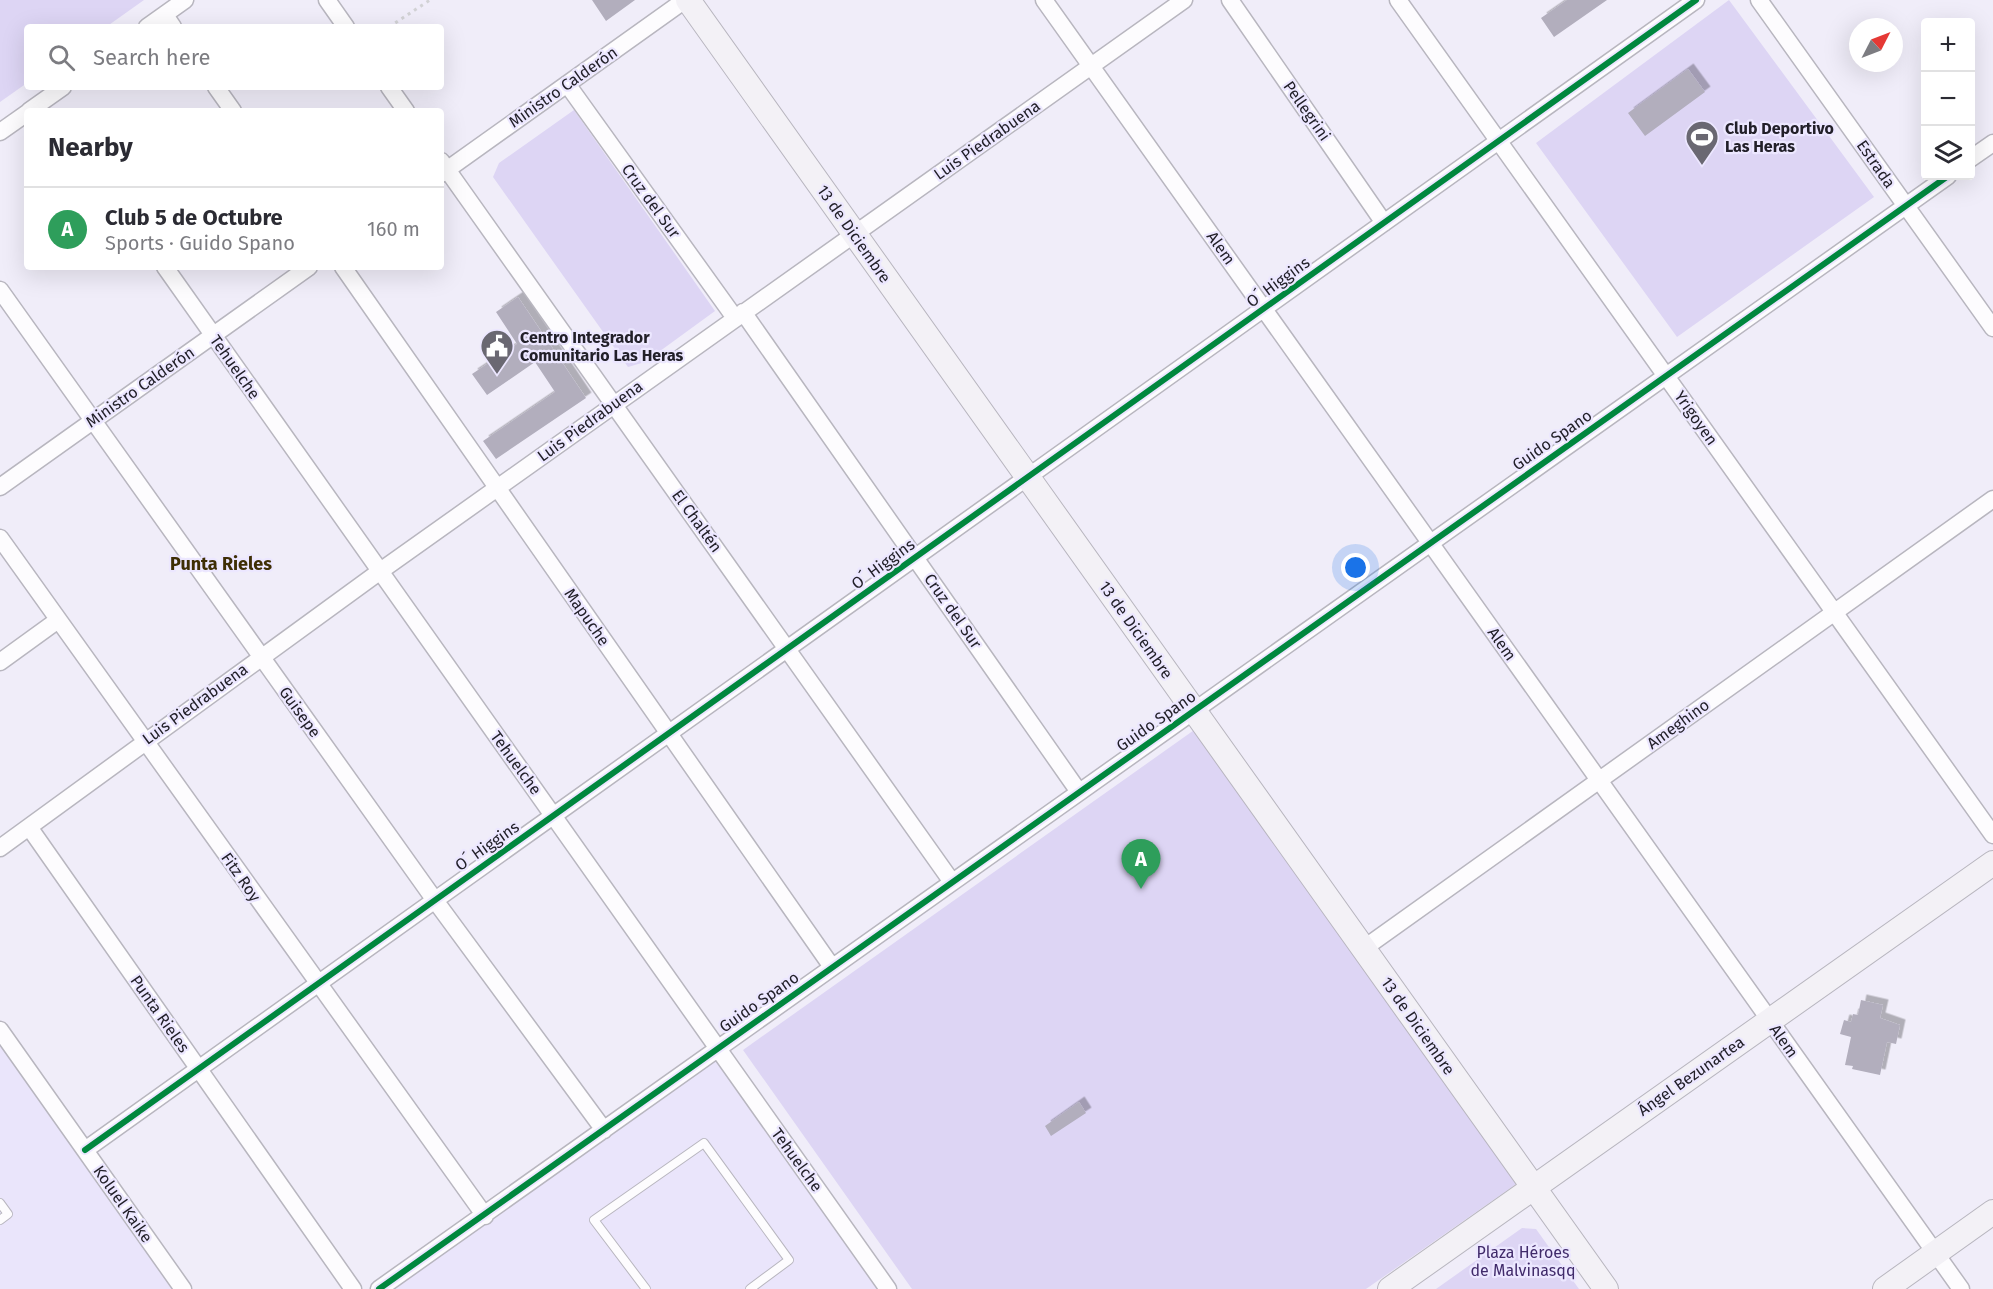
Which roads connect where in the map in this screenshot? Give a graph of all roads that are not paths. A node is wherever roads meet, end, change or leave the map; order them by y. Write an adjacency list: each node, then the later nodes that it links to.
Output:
1 (185, 0): 10 (street)
2 (327, 0): 11 (street)
3 (686, 0): 13 (street, Ministro Calderón); 30 (street, 13 de Diciembre)
4 (1044, 0): 12 (street, Alem)
5 (1184, 0): 12 (street, Luis Piedrabuena)
6 (1230, 0): 29 (street, Pellegrini)
7 (1398, 0): 22 (street, Yrigoyen)
8 (1696, 0): 22 (street, O´ Higgins)
9 (1760, 0): 28 (street, Estrada)
10 (169, 21)
11 (344, 24)
12 (1091, 66): 30 (street, Luis Piedrabuena); 35 (street, Alem)
13 (567, 84): 25 (street, Ministro Calderón); 36 (street, Cruz del Sur)
14 (61, 90): 17 (street)
15 (218, 90): 18 (street)
16 (391, 90): 19 (street)
17 (51, 105)
18 (231, 108)
19 (404, 108)
20 (24, 115): 21 (street)
21 (0, 132)
22 (1499, 141): 29 (street, O´ Higgins); 39 (street, Yrigoyen)
23 (1993, 143): 24 (street)
24 (1975, 156)
25 (444, 167)
26 (444, 169): 40 (street, El Chaltén)
27 (1942, 180): 28 (street, Guido Spano)
28 (1906, 206): 37 (street, Estrada); 39 (street, Guido Spano)
29 (1384, 223): 35 (street, O´ Higgins)
30 (854, 234): 36 (street, Luis Piedrabuena); 42 (street, 13 de Diciembre)
31 (167, 270): 38 (street, Tehuelche)
32 (305, 270): 38 (street, Ministro Calderón)
33 (345, 270): 44 (street, Mapuche)
34 (0, 290): 41 (street, Guisepe)
35 (1264, 309): 42 (street, O´ Higgins); 47 (street, Alem)
36 (739, 315): 40 (street, Luis Piedrabuena); 48 (street, Cruz del Sur)
37 (1993, 328)
38 (213, 336): 41 (street, Ministro Calderón); 49 (street, Tehuelche)
39 (1666, 376): 47 (street, Guido Spano); 50 (street, Yrigoyen)
40 (613, 404): 44 (street, Luis Piedrabuena); 52 (street, El Chaltén)
41 (92, 421): 43 (street, Ministro Calderón); 53 (street, Guisepe)
42 (1028, 477): 48 (street, O´ Higgins); 55 (street, 13 de Diciembre)
43 (0, 486)
44 (498, 489): 49 (street, Luis Piedrabuena); 56 (street, Mapuche)
45 (1993, 499): 50 (street, Ameghino)
46 (0, 538): 51 (street, Fitz Roy)
47 (1430, 543): 55 (street, Guido Spano); 58 (street, Alem)
48 (915, 558): 52 (street, O´ Higgins); 59 (street, Cruz del Sur)
49 (379, 572): 53 (street, Luis Piedrabuena); 60 (street, Tehuelche)
50 (1834, 612): 58 (street, Ameghino); 62 (street, Yrigoyen)
51 (58, 620): 54 (street); 57 (street, Fitz Roy)
52 (788, 649): 56 (street, O´ Higgins); 65 (street, El Chaltén)
53 (261, 657): 57 (street, Luis Piedrabuena); 66 (street, Guisepe)
54 (0, 662)
55 (1194, 711): 59 (street, Guido Spano); 67 (street, 13 de Diciembre)
56 (669, 734): 60 (street, O´ Higgins); 68 (street, Mapuche)
57 (144, 741): 61 (street, Luis Piedrabuena); 69 (street, Fitz Roy)
58 (1599, 780): 67 (street, Ameghino); 70 (street, Alem)
59 (1079, 792): 65 (street, Guido Spano)
60 (554, 816): 66 (street, O´ Higgins); 72 (street, Tehuelche)
61 (29, 827): 63 (street, Luis Piedrabuena); 73 (street, Punta Rieles)
62 (1993, 835)
63 (0, 848)
64 (1993, 862): 70 (street, Ángel Bezunartea)
65 (952, 882): 68 (street, Guido Spano)
66 (434, 899): 69 (street, O´ Higgins); 74 (street, Guisepe)
67 (1363, 948): 76 (street, 13 de Diciembre)
68 (832, 967): 72 (street, Guido Spano)
69 (317, 983): 73 (street, O´ Higgins); 79 (street, Fitz Roy)
70 (1770, 1020): 76 (street, Ángel Bezunartea); 81 (street, Alem)
71 (0, 1030): 75 (street, Koluel Kaike)
72 (717, 1049): 74 (street, Guido Spano); 87 (street, Tehuelche)
73 (199, 1069): 75 (street, O´ Higgins); 83 (street, Punta Rieles)
74 (604, 1130): 79 (street, Guido Spano)
75 (86, 1150): 82 (street, Koluel Kaike)
76 (1533, 1188): 88 (street, Ángel Bezunartea); 89 (street, 13 de Diciembre)
77 (0, 1203): 80 (lane)
78 (1993, 1212): 81 (street)
79 (485, 1216): 84 (street, Guido Spano)
80 (0, 1220)
81 (1935, 1253): 90 (street); 91 (street, Alem)
82 (183, 1289)
83 (353, 1289)
84 (379, 1289)
85 (646, 1289): 86 (lane)
86 (750, 1289)
87 (888, 1289)
88 (1390, 1289)
89 (1606, 1289)
90 (1885, 1289)
91 (1961, 1289)

